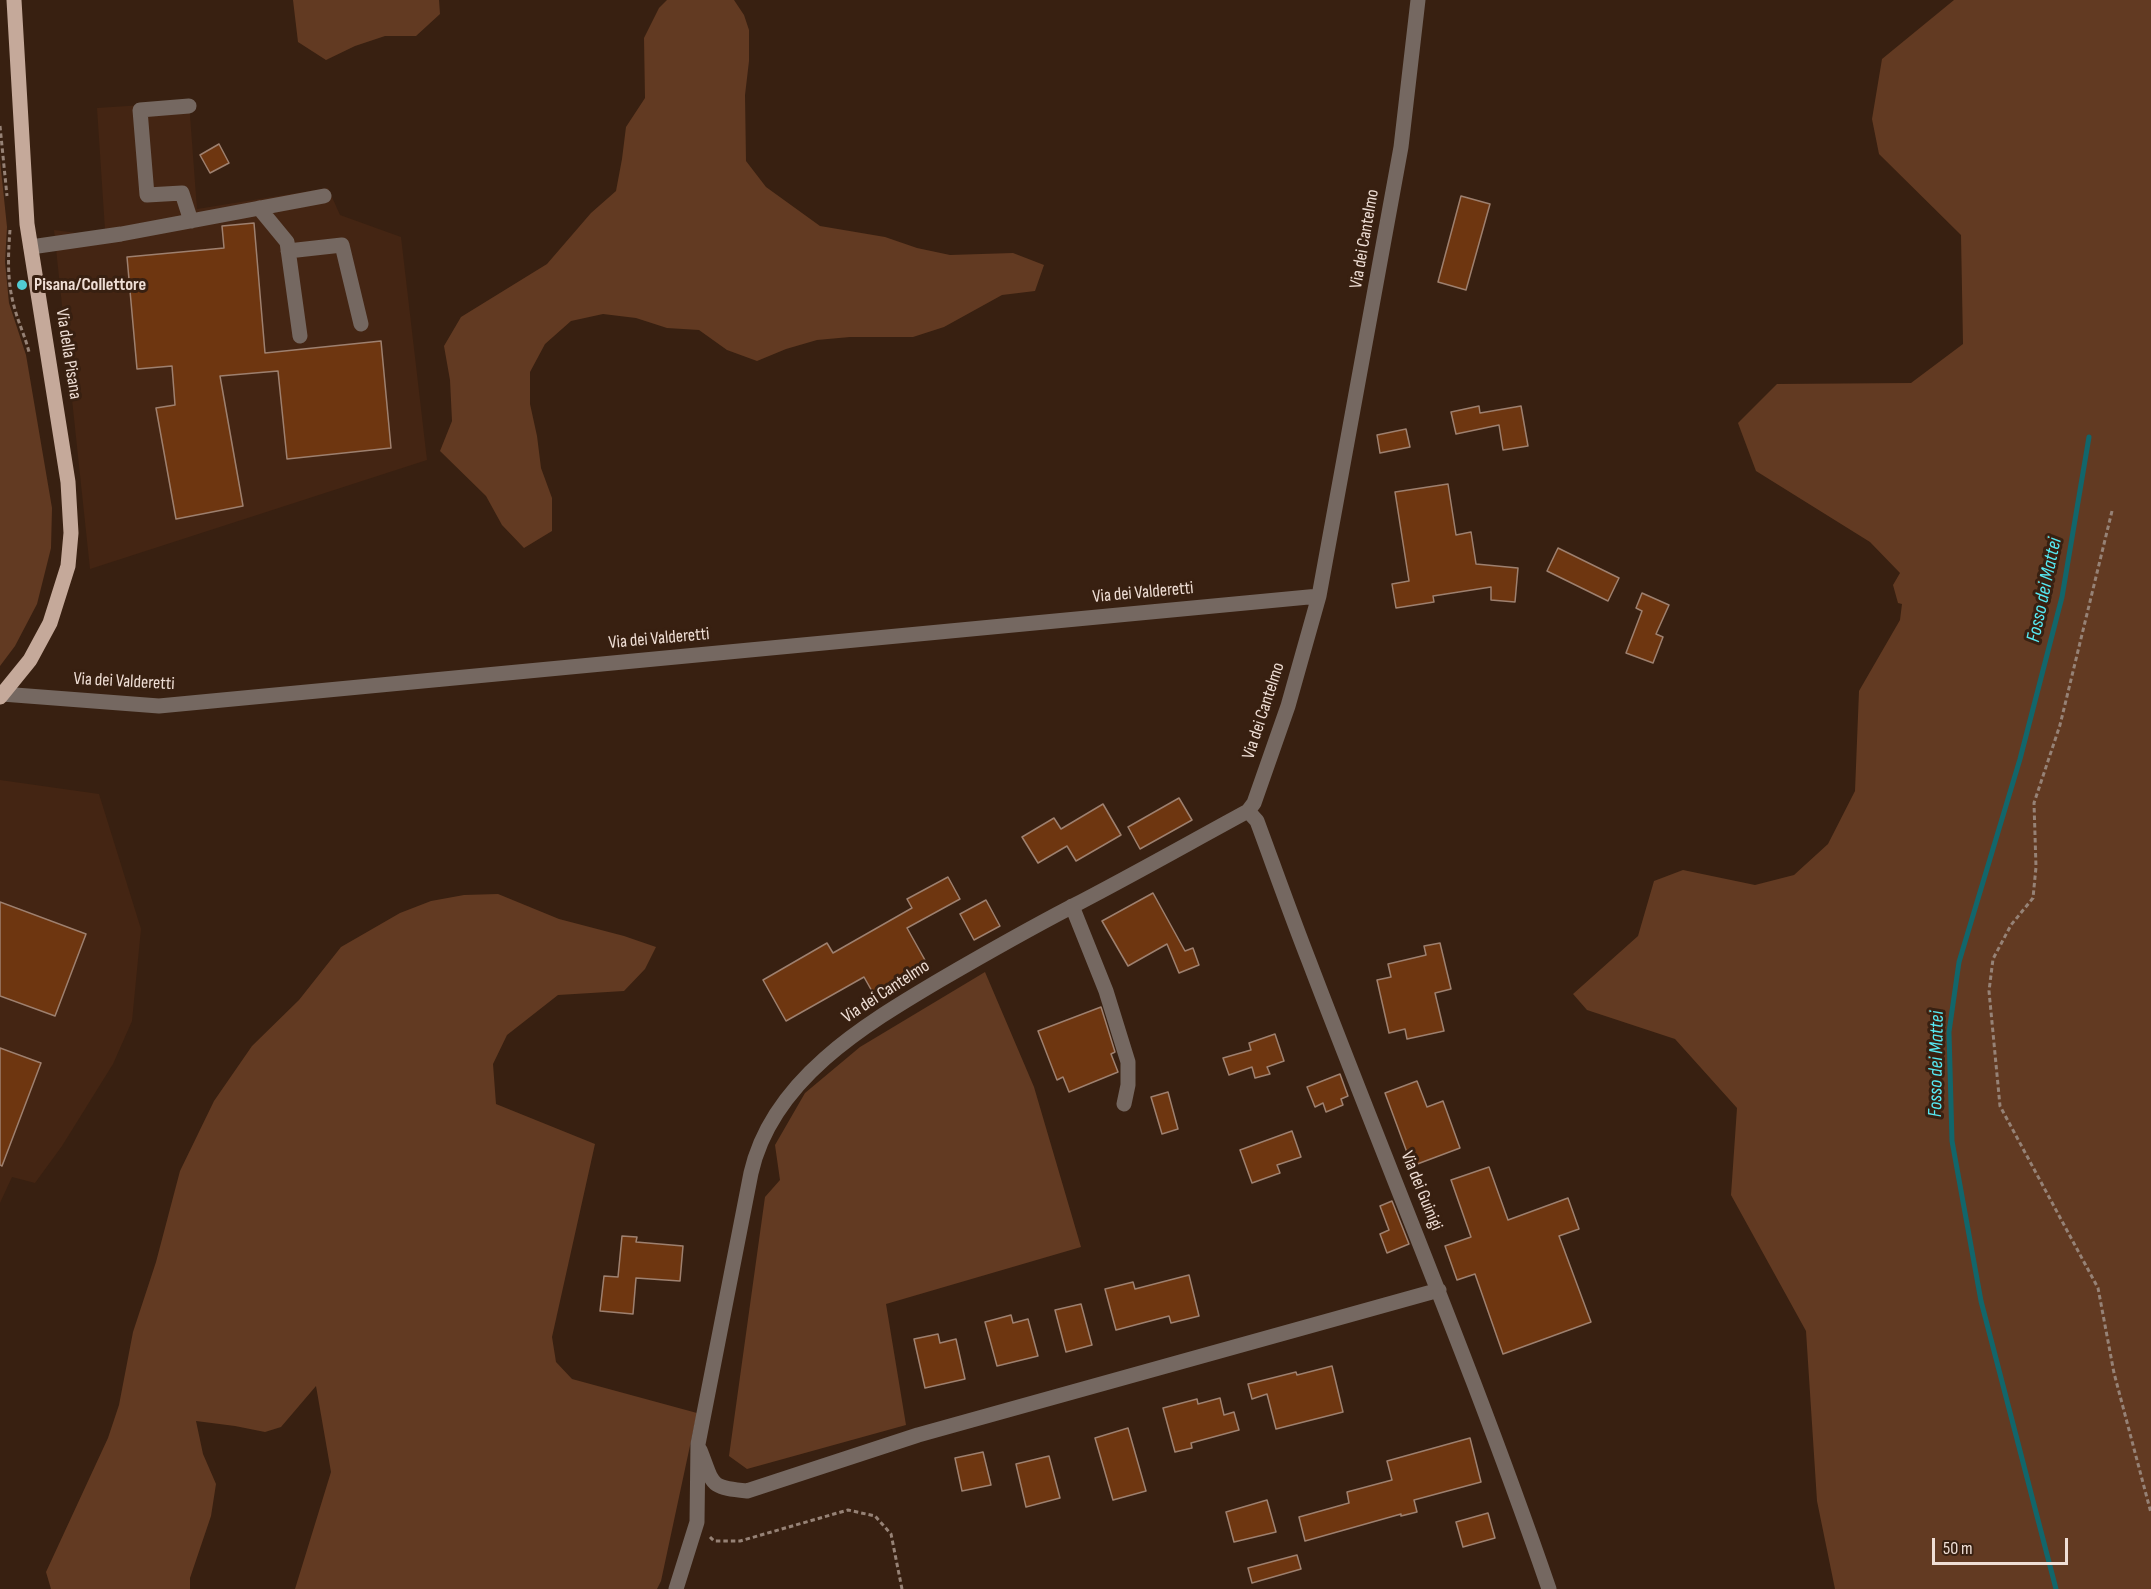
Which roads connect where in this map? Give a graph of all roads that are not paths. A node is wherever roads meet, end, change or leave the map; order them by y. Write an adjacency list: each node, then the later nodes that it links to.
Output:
1 (14, 0): 7 (main road, Via della Pisana)
2 (1418, 0): 11 (street, Via dei Cantelmo)
3 (189, 106): 6 (street)
4 (324, 196): 5 (street)
5 (260, 208): 6 (street); 8 (street)
6 (191, 221): 7 (street)
7 (31, 247): 12 (main road, Via della Pisana)
8 (288, 251): 9 (street); 10 (street)
9 (361, 324)
10 (300, 336)
11 (1319, 596): 12 (street, Via dei Valderetti); 13 (street, Via dei Cantelmo)
12 (1, 695)
13 (1248, 811): 14 (street, Via dei Cantelmo); 16 (street, Via dei Guinigi)
14 (1072, 906): 15 (street); 17 (street, Via dei Cantelmo)
15 (1124, 1104)
16 (1439, 1290): 17 (street); 19 (street, Via dei Guinigi)
17 (698, 1444): 18 (street, Via dei Cantelmo)
18 (676, 1589)
19 (1549, 1589)

